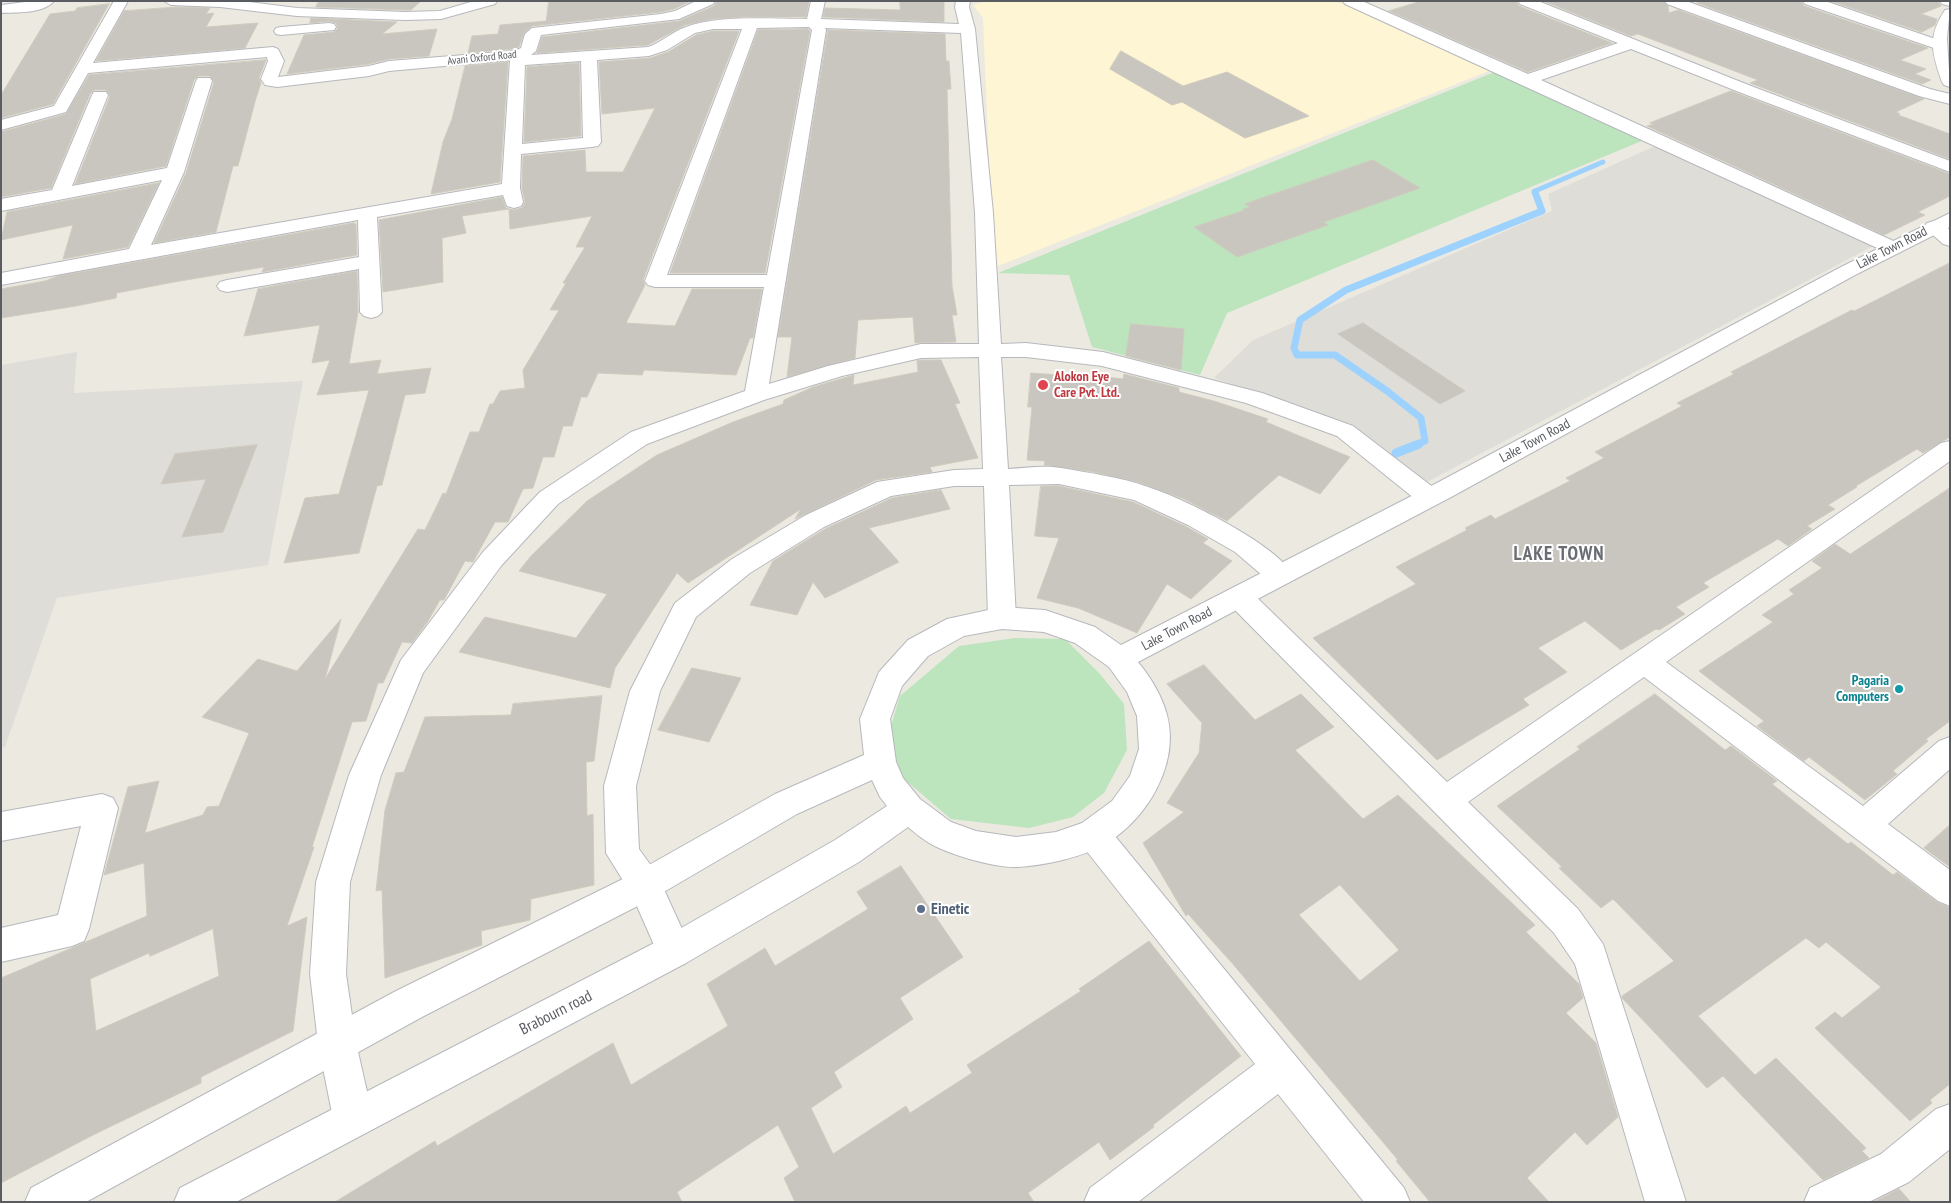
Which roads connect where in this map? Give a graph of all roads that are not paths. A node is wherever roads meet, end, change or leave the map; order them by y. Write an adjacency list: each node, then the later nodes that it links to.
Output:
1 (47, 1): 12 (street)
2 (121, 1): 24 (street)
3 (171, 1): 14 (street)
4 (490, 1): 15 (street)
5 (708, 1): 22 (street, Avani Oxford Road)
6 (818, 1): 16 (street)
7 (963, 1): 18 (street)
8 (1350, 1): 25 (street)
9 (1524, 1): 20 (street)
10 (1672, 1): 29 (street)
11 (1810, 1): 21 (street)
12 (1, 9)
13 (1949, 9): 21 (street)
14 (297, 12): 15 (street); 19 (street, Avani Oxford Road)
15 (381, 16): 19 (street)
16 (813, 23): 17 (street); 18 (street); 42 (street)
17 (751, 25): 23 (street); 42 (street)
18 (968, 29): 45 (street)
19 (281, 31): 22 (street, Avani Oxford Road)
20 (1631, 44): 25 (street); 32 (street)
21 (1939, 45): 27 (street)
22 (273, 52): 24 (street)
23 (589, 56): 31 (street); 31 (street)
24 (83, 69): 30 (street)
25 (1527, 80): 38 (street)
26 (204, 81): 33 (street)
27 (1950, 82)
28 (100, 95): 34 (street)
29 (1950, 99)
30 (1, 125)
31 (513, 150): 36 (street)
32 (1950, 167)
33 (175, 172): 34 (street); 39 (street)
34 (60, 193): 35 (street)
35 (1, 205)
36 (367, 214): 39 (street); 40 (street)
37 (1945, 228): 38 (street, Lake Town Road)
38 (1893, 248): 49 (street, Lake Town Road)
39 (137, 253): 41 (street)
40 (369, 261): 43 (street); 44 (street)
41 (1, 279)
42 (776, 282): 46 (street)
43 (227, 286)
44 (371, 312)
45 (990, 349): 46 (street); 48 (street); 49 (street)
46 (756, 396): 66 (street)
47 (1950, 449): 54 (street)
48 (996, 476): 50 (street); 52 (street); 62 (street)
49 (1429, 497): 50 (street, Lake Town Road)
50 (1280, 575): 51 (street, Lake Town Road)
51 (1239, 597): 53 (street, Lake Town Road); 57 (street)
52 (1002, 618): 53 (street); 56 (street)
53 (1120, 660): 61 (street)
54 (1644, 661): 57 (street); 59 (street)
55 (1950, 750): 59 (street)
56 (880, 762): 58 (street); 62 (street)
57 (1446, 800): 74 (street)
58 (910, 809): 61 (street); 65 (street, Brabourn road)
59 (1865, 824): 63 (street)
60 (1, 827): 64 (street)
61 (1093, 834): 67 (street)
62 (645, 884): 65 (street); 66 (street)
63 (1950, 890)
64 (1, 945)
65 (674, 952): 68 (street, Brabourn road)
66 (337, 1043): 68 (street); 70 (street)
67 (1282, 1067): 72 (street); 73 (street)
68 (353, 1118): 71 (street, Brabourn road)
69 (1950, 1123): 75 (street)
70 (44, 1202)
71 (194, 1202)
72 (1104, 1202)
73 (1390, 1202)
74 (1666, 1202)
75 (1824, 1202)

